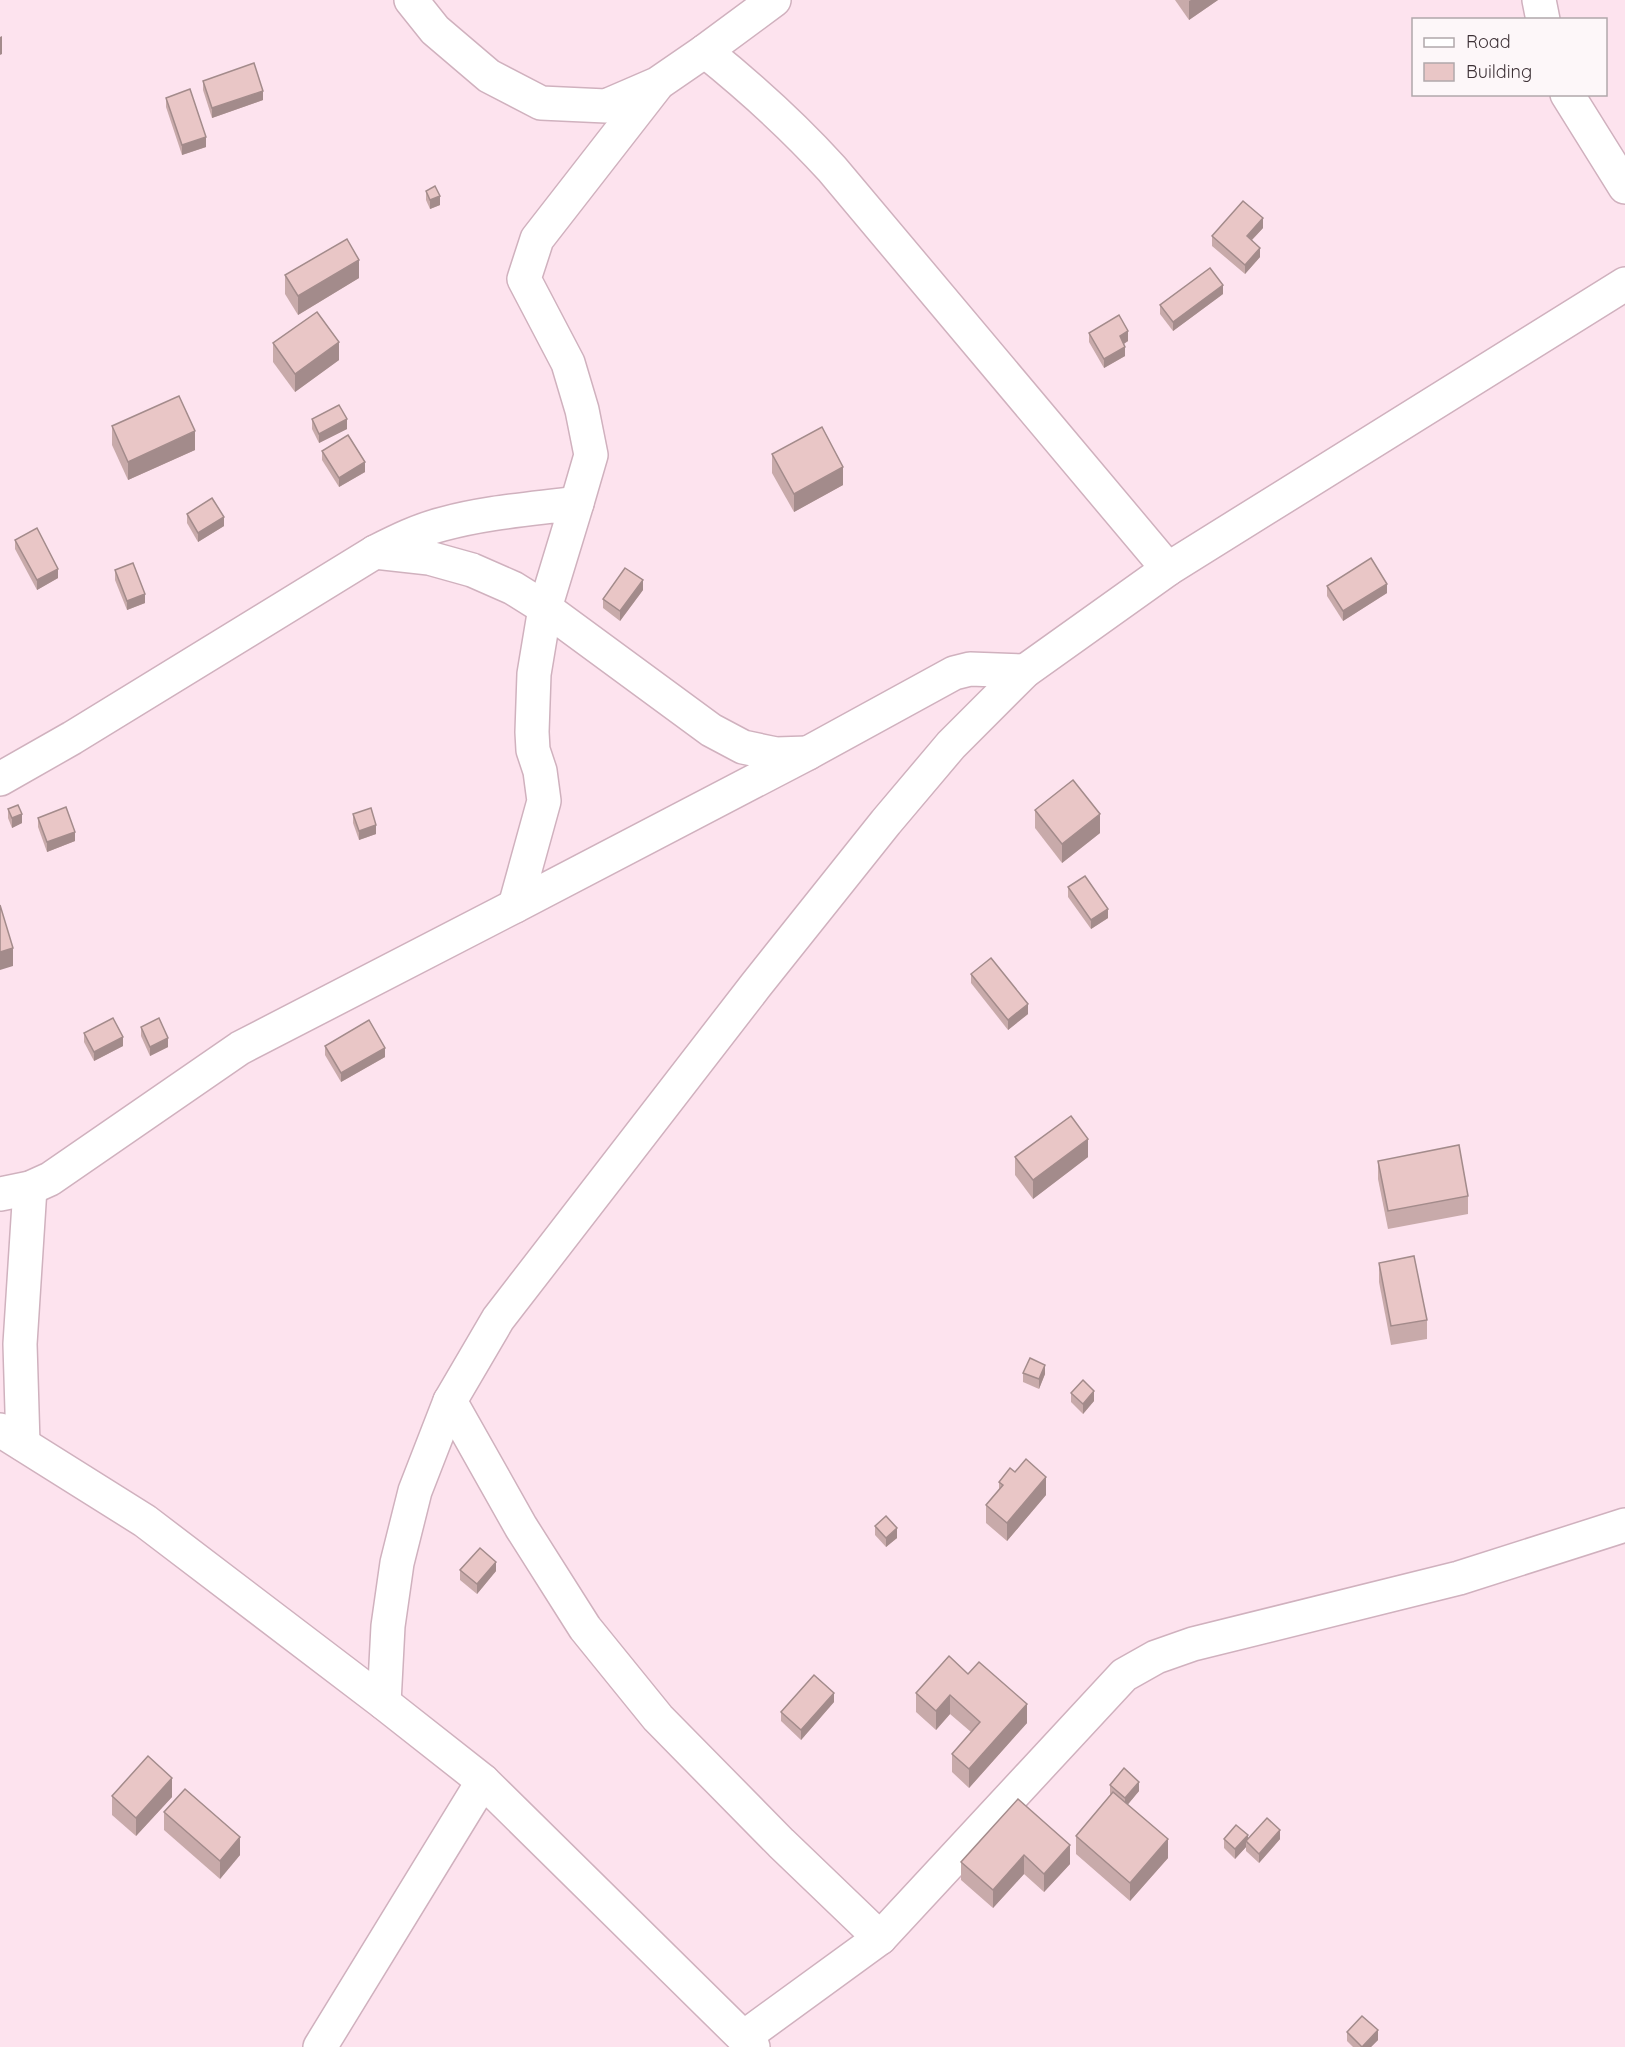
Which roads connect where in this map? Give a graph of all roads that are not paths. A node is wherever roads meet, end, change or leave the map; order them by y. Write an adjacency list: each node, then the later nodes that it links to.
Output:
1 (411, 0): 6 (street)
2 (774, 0): 5 (street)
3 (1539, 0): 4 (street)
4 (1543, 18)
5 (705, 51): 6 (street); 12 (street)
6 (657, 84): 10 (street)
7 (1568, 96): 8 (street)
8 (1625, 187)
9 (1625, 284): 12 (street)
10 (577, 503): 11 (street); 13 (street)
11 (375, 552): 13 (street); 16 (street)
12 (1168, 569): 14 (street)
13 (545, 608): 15 (street); 17 (street)
14 (1025, 671): 15 (street); 19 (street)
15 (808, 753): 17 (street)
16 (0, 779)
17 (515, 906): 18 (street)
18 (15, 1191): 20 (street)
19 (450, 1401): 22 (street); 24 (street)
20 (11, 1437): 22 (street)
21 (1625, 1526): 24 (street)
22 (384, 1702): 23 (street)
23 (483, 1781): 25 (street); 26 (street)
24 (880, 1938): 25 (street)
25 (749, 2042)
26 (320, 2047)

